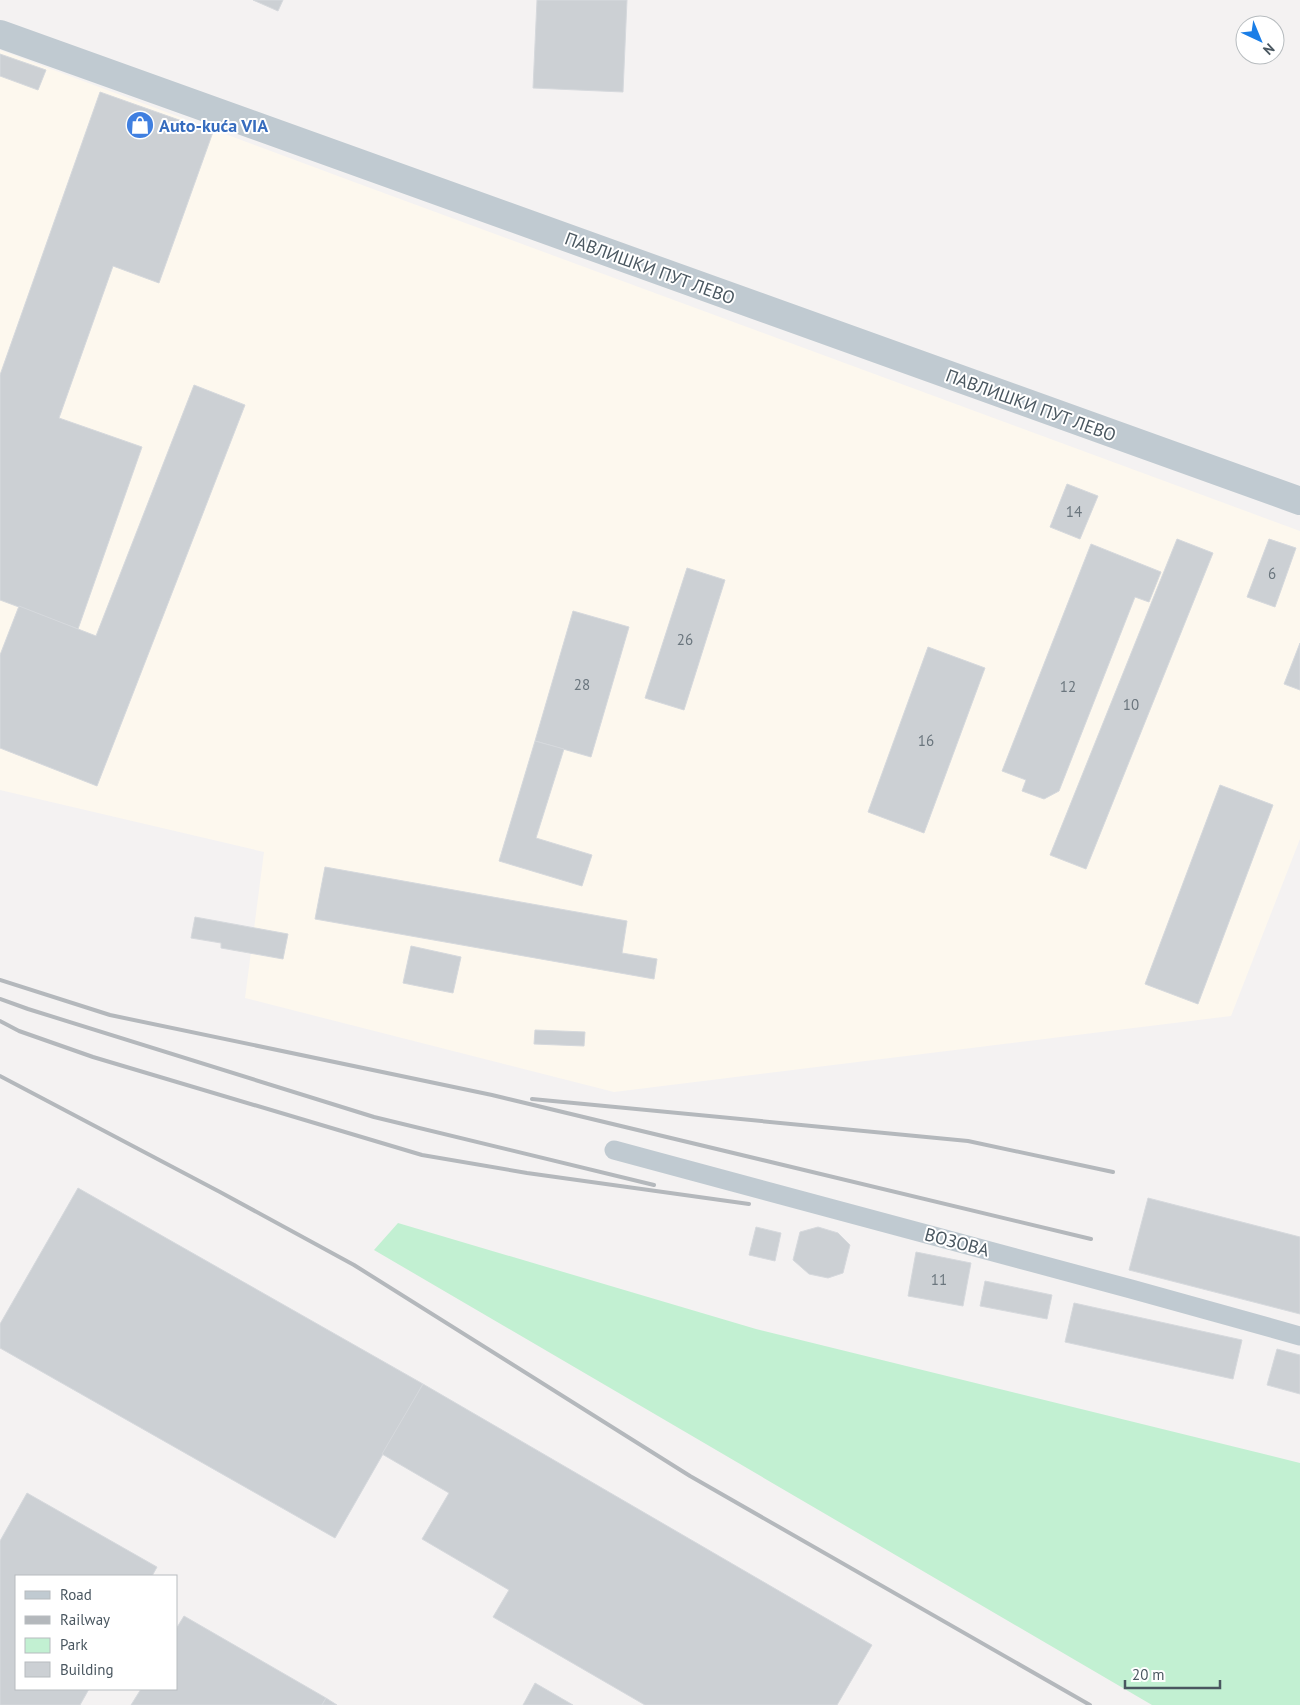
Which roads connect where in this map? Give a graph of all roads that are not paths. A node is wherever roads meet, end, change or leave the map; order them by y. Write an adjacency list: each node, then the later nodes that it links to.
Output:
1 (0, 34): 2 (street, ПАВЛИШКИ ПУТ ЛЕВО)
2 (1300, 502)
3 (614, 1150): 4 (lane, ВОЗОВА)
4 (1300, 1336)

